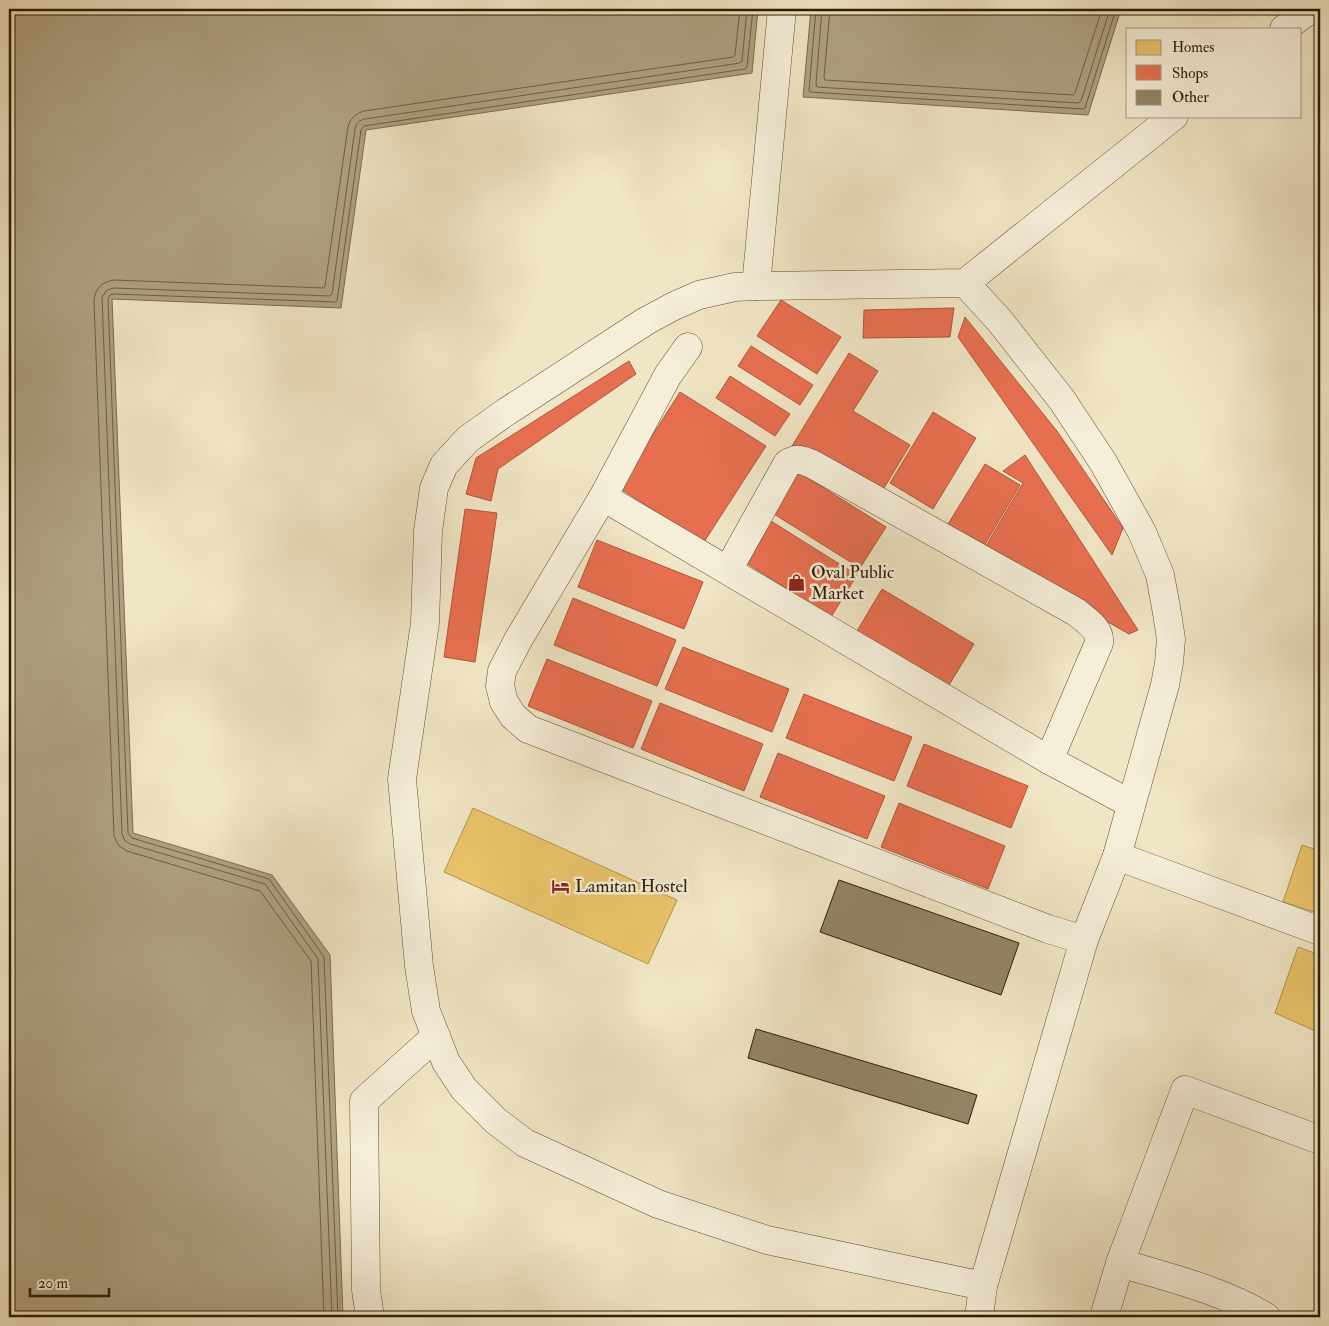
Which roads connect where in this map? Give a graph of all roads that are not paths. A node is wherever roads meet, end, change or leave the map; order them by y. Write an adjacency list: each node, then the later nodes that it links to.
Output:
1 (782, 9): 6 (street)
2 (1313, 9): 3 (street)
3 (1285, 28)
4 (1171, 118): 5 (street)
5 (965, 283): 6 (street); 11 (street)
6 (756, 286): 15 (street)
7 (688, 347): 8 (street)
8 (603, 497): 9 (street); 14 (street)
9 (728, 570): 10 (street); 10 (street)
10 (1049, 760): 11 (street)
11 (1131, 804): 12 (street)
12 (1117, 856): 13 (street); 14 (street)
13 (1320, 931)
14 (1084, 940): 18 (street)
15 (436, 1036): 18 (street); 19 (street)
16 (1320, 1140): 17 (street)
17 (1120, 1263): 21 (street); 22 (street)
18 (984, 1286): 20 (street)
19 (370, 1317)
20 (979, 1317)
21 (1104, 1317)
22 (1266, 1317)

